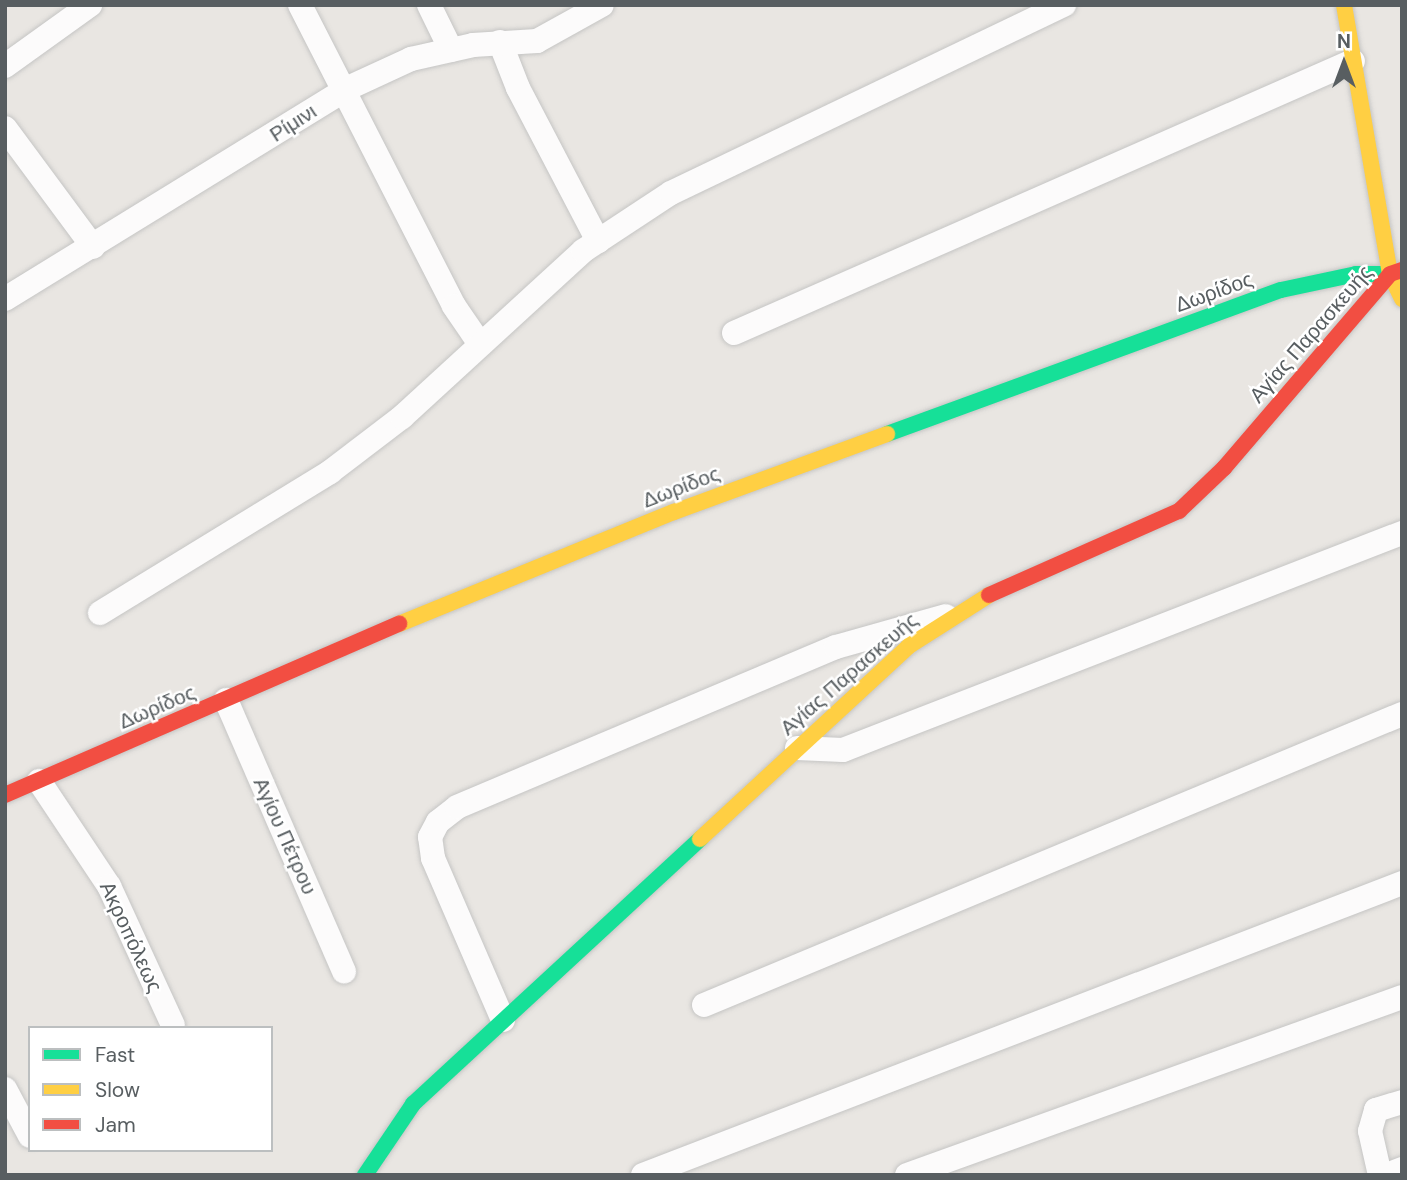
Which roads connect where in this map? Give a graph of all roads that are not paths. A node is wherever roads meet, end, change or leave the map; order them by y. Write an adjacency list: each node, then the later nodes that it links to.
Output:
1 (90, 5): 10 (street)
2 (300, 5): 11 (street)
3 (429, 5): 8 (street)
4 (603, 5): 7 (street, Ρίμινι)
5 (1064, 5): 13 (street)
6 (1344, 5): 9 (street)
7 (500, 42): 8 (street, Ρίμινι); 13 (street)
8 (451, 50): 11 (street, Ρίμινι)
9 (1353, 61): 15 (street); 18 (street)
10 (5, 66)
11 (346, 89): 14 (street, Ρίμινι); 19 (street)
12 (5, 128): 14 (street)
13 (598, 241): 19 (street)
14 (93, 247): 16 (street, Ρίμινι)
15 (1396, 272): 17 (street); 22 (street, Αγίας Παρασκευής); 23 (street, Δωρίδος)
16 (5, 299)
17 (1402, 299)
18 (734, 333)
19 (480, 344): 21 (street)
20 (1402, 533): 25 (street)
21 (100, 613)
22 (953, 615): 25 (street, Αγίας Παρασκευής); 32 (street)
23 (226, 700): 26 (street, Δωρίδος); 29 (street, Αγίου Πέτρου)
24 (1402, 714): 31 (street)
25 (797, 748): 32 (street, Αγίας Παρασκευής)
26 (39, 781): 27 (street, Δωρίδος); 33 (street, Ακροπόλεως)
27 (5, 795)
28 (1402, 883): 39 (street)
29 (344, 972)
30 (1402, 997): 40 (street)
31 (704, 1005)
32 (503, 1020): 38 (street, Αγίας Παρασκευής)
33 (173, 1025)
34 (5, 1089): 36 (street)
35 (1402, 1102): 41 (street)
36 (28, 1132)
37 (1402, 1169): 42 (street)
38 (365, 1175)
39 (643, 1175)
40 (907, 1175)
41 (1380, 1175)
42 (1387, 1175)

